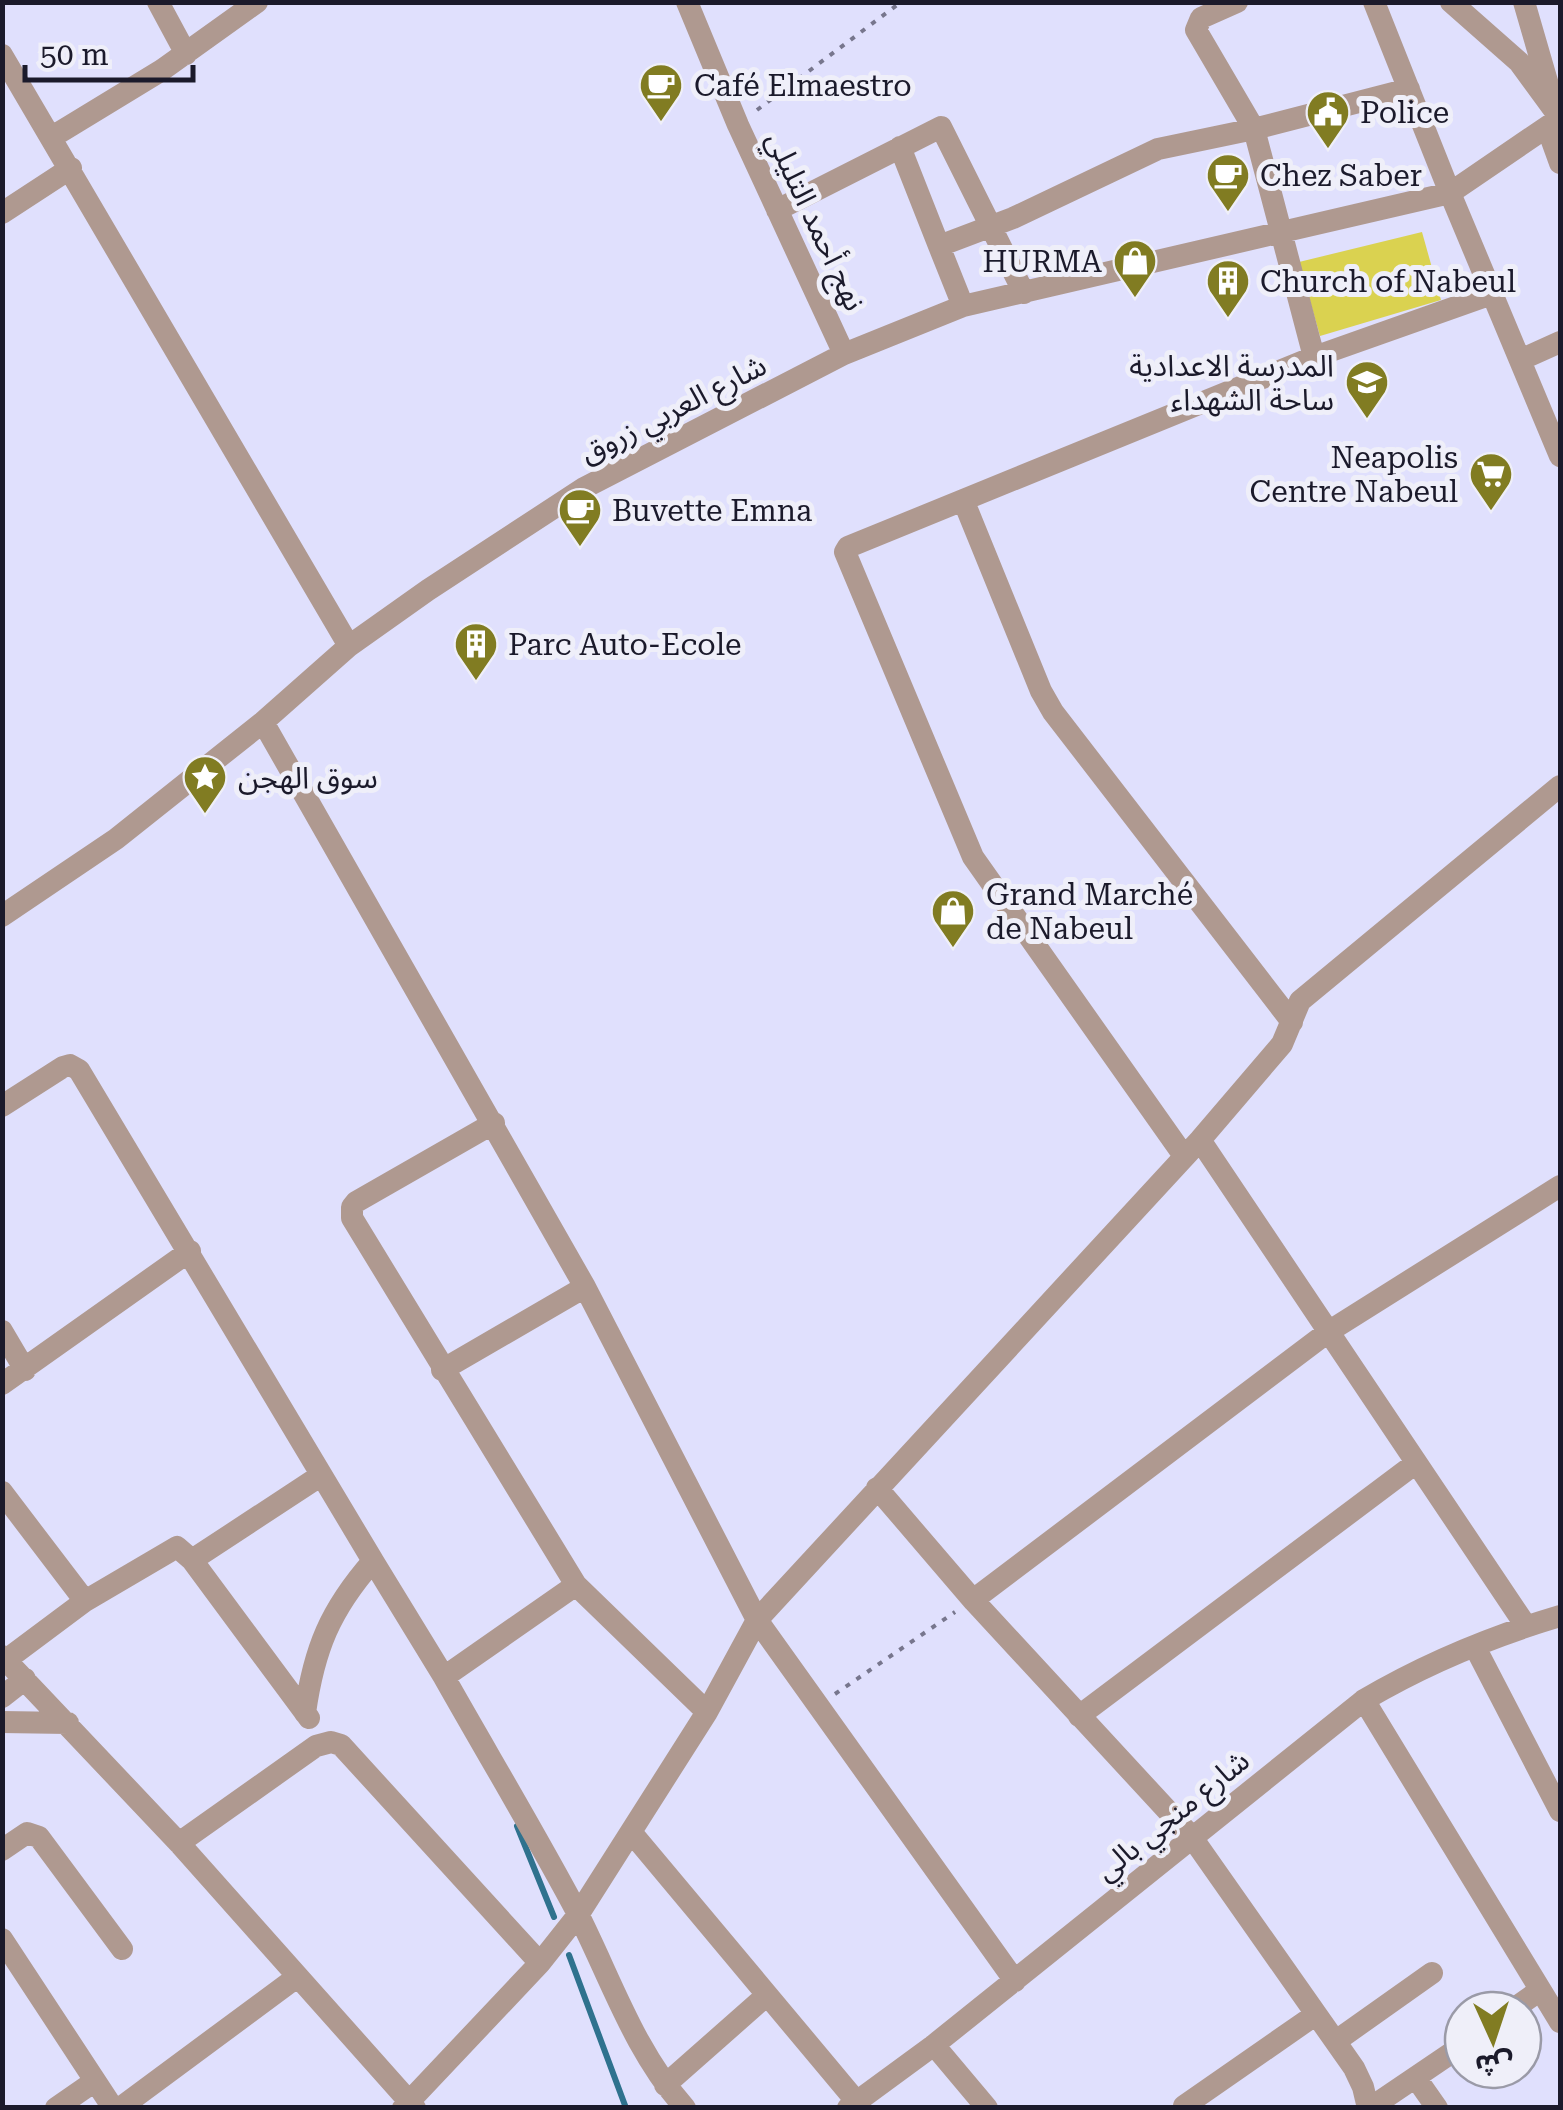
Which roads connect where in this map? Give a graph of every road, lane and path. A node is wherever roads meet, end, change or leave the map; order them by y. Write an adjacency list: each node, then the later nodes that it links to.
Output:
1 (158, 2): 9 (street)
2 (257, 2): 9 (street)
3 (688, 2): 13 (street, نهج أحمد التليلي)
4 (901, 2): 13 (path)
5 (1237, 2): 14 (street)
6 (1374, 2): 11 (street)
7 (1452, 2): 12 (street)
8 (1524, 2): 12 (street)
9 (186, 54): 15 (street)
10 (2, 55): 15 (street)
11 (1408, 89): 14 (street); 19 (street)
12 (1556, 119): 17 (street); 19 (street)
13 (738, 124): 20 (street, نهج أحمد التليلي)
14 (1254, 129): 22 (street); 23 (street)
15 (52, 137): 18 (street)
16 (900, 147): 20 (street); 22 (street); 24 (street)
17 (1560, 162)
18 (71, 168): 21 (street); 34 (street)
19 (1450, 193): 23 (street, شارع العربي زروق); 26 (street)
20 (778, 210): 29 (street, نهج أحمد التليلي)
21 (2, 213)
22 (990, 226): 24 (street); 25 (street)
23 (1282, 233): 25 (street, شارع العربي زروق); 30 (street)
24 (939, 246): 27 (street)
25 (1024, 294): 27 (street, شارع العربي زروق)
26 (1492, 294): 30 (street); 31 (street)
27 (963, 306): 29 (street, شارع العربي زروق)
28 (1560, 342): 31 (street)
29 (844, 354): 34 (street, شارع العربي زروق)
30 (1314, 357): 33 (street)
31 (1520, 360): 32 (street)
32 (1560, 456)
33 (964, 502): 38 (street); 41 (street)
34 (349, 646): 35 (street, شارع العربي زروق)
35 (263, 722): 37 (street, شارع العربي زروق); 40 (street)
36 (1560, 786): 38 (street)
37 (2, 916)
38 (1292, 1022): 41 (street)
39 (2, 1106): 43 (street)
40 (494, 1123): 44 (street); 48 (street)
41 (1192, 1148): 46 (street); 52 (street)
42 (1560, 1186): 46 (street)
43 (190, 1250): 47 (street); 51 (street)
44 (585, 1286): 48 (street); 60 (street)
45 (2, 1331): 47 (street)
46 (1328, 1332): 50 (street); 57 (street)
47 (25, 1370): 49 (street)
48 (442, 1370): 56 (street)
49 (2, 1384)
50 (1416, 1463): 61 (street); 71 (street)
51 (320, 1476): 54 (street); 55 (street)
52 (878, 1488): 57 (street); 60 (street)
53 (2, 1492): 58 (street)
54 (192, 1560): 58 (street); 70 (street)
55 (373, 1560): 64 (street); 70 (street)
56 (576, 1585): 64 (street); 69 (street)
57 (974, 1600): 68 (path); 71 (street)
58 (85, 1601): 63 (street)
59 (1560, 1616): 61 (street, شارع منجي بالي)
60 (757, 1620): 68 (street); 69 (street)
61 (1526, 1626): 62 (street, شارع منجي بالي)
62 (1475, 1648): 67 (street, شارع منجي بالي); 75 (street)
63 (4, 1658): 65 (street)
64 (444, 1677): 80 (street)
65 (25, 1679): 66 (street); 73 (street)
66 (2, 1697)
67 (1364, 1700): 77 (street, شارع منجي بالي); 87 (street)
68 (818, 1705): 86 (street)
69 (707, 1712): 76 (street)
70 (305, 1713): 74 (street)
71 (1079, 1716): 77 (street)
72 (2, 1722): 73 (street)
73 (68, 1723): 78 (street)
74 (324, 1742): 78 (street); 83 (street)
75 (1560, 1811)
76 (631, 1832): 80 (street); 88 (street)
77 (1191, 1836): 86 (street, شارع منجي بالي); 90 (street)
78 (179, 1843): 85 (street)
79 (2, 1850): 82 (street)
80 (578, 1915): 83 (street); 97 (street)
81 (2, 1939): 96 (street)
82 (122, 1949)
83 (540, 1964): 99 (street)
84 (1432, 1973): 92 (street)
85 (296, 1977): 99 (street); 102 (street)
86 (1015, 1980): 93 (street, شارع منجي بالي)
87 (1538, 1990)
88 (767, 1995): 97 (street); 98 (street)
89 (1543, 1997): 91 (street)
90 (1315, 2015): 92 (street); 100 (street)
91 (1560, 2022)
92 (1336, 2040): 105 (street)
93 (934, 2045): 98 (street, شارع منجي بالي); 104 (street)
94 (1443, 2059): 95 (street)
95 (1416, 2078): 105 (street); 106 (street)
96 (95, 2081): 101 (street); 102 (street)
97 (664, 2085): 103 (street)
98 (852, 2104)
99 (409, 2106)
100 (1184, 2106)
101 (56, 2108)
102 (116, 2108)
103 (685, 2108)
104 (987, 2108)
105 (1368, 2108)
106 (1437, 2108)

